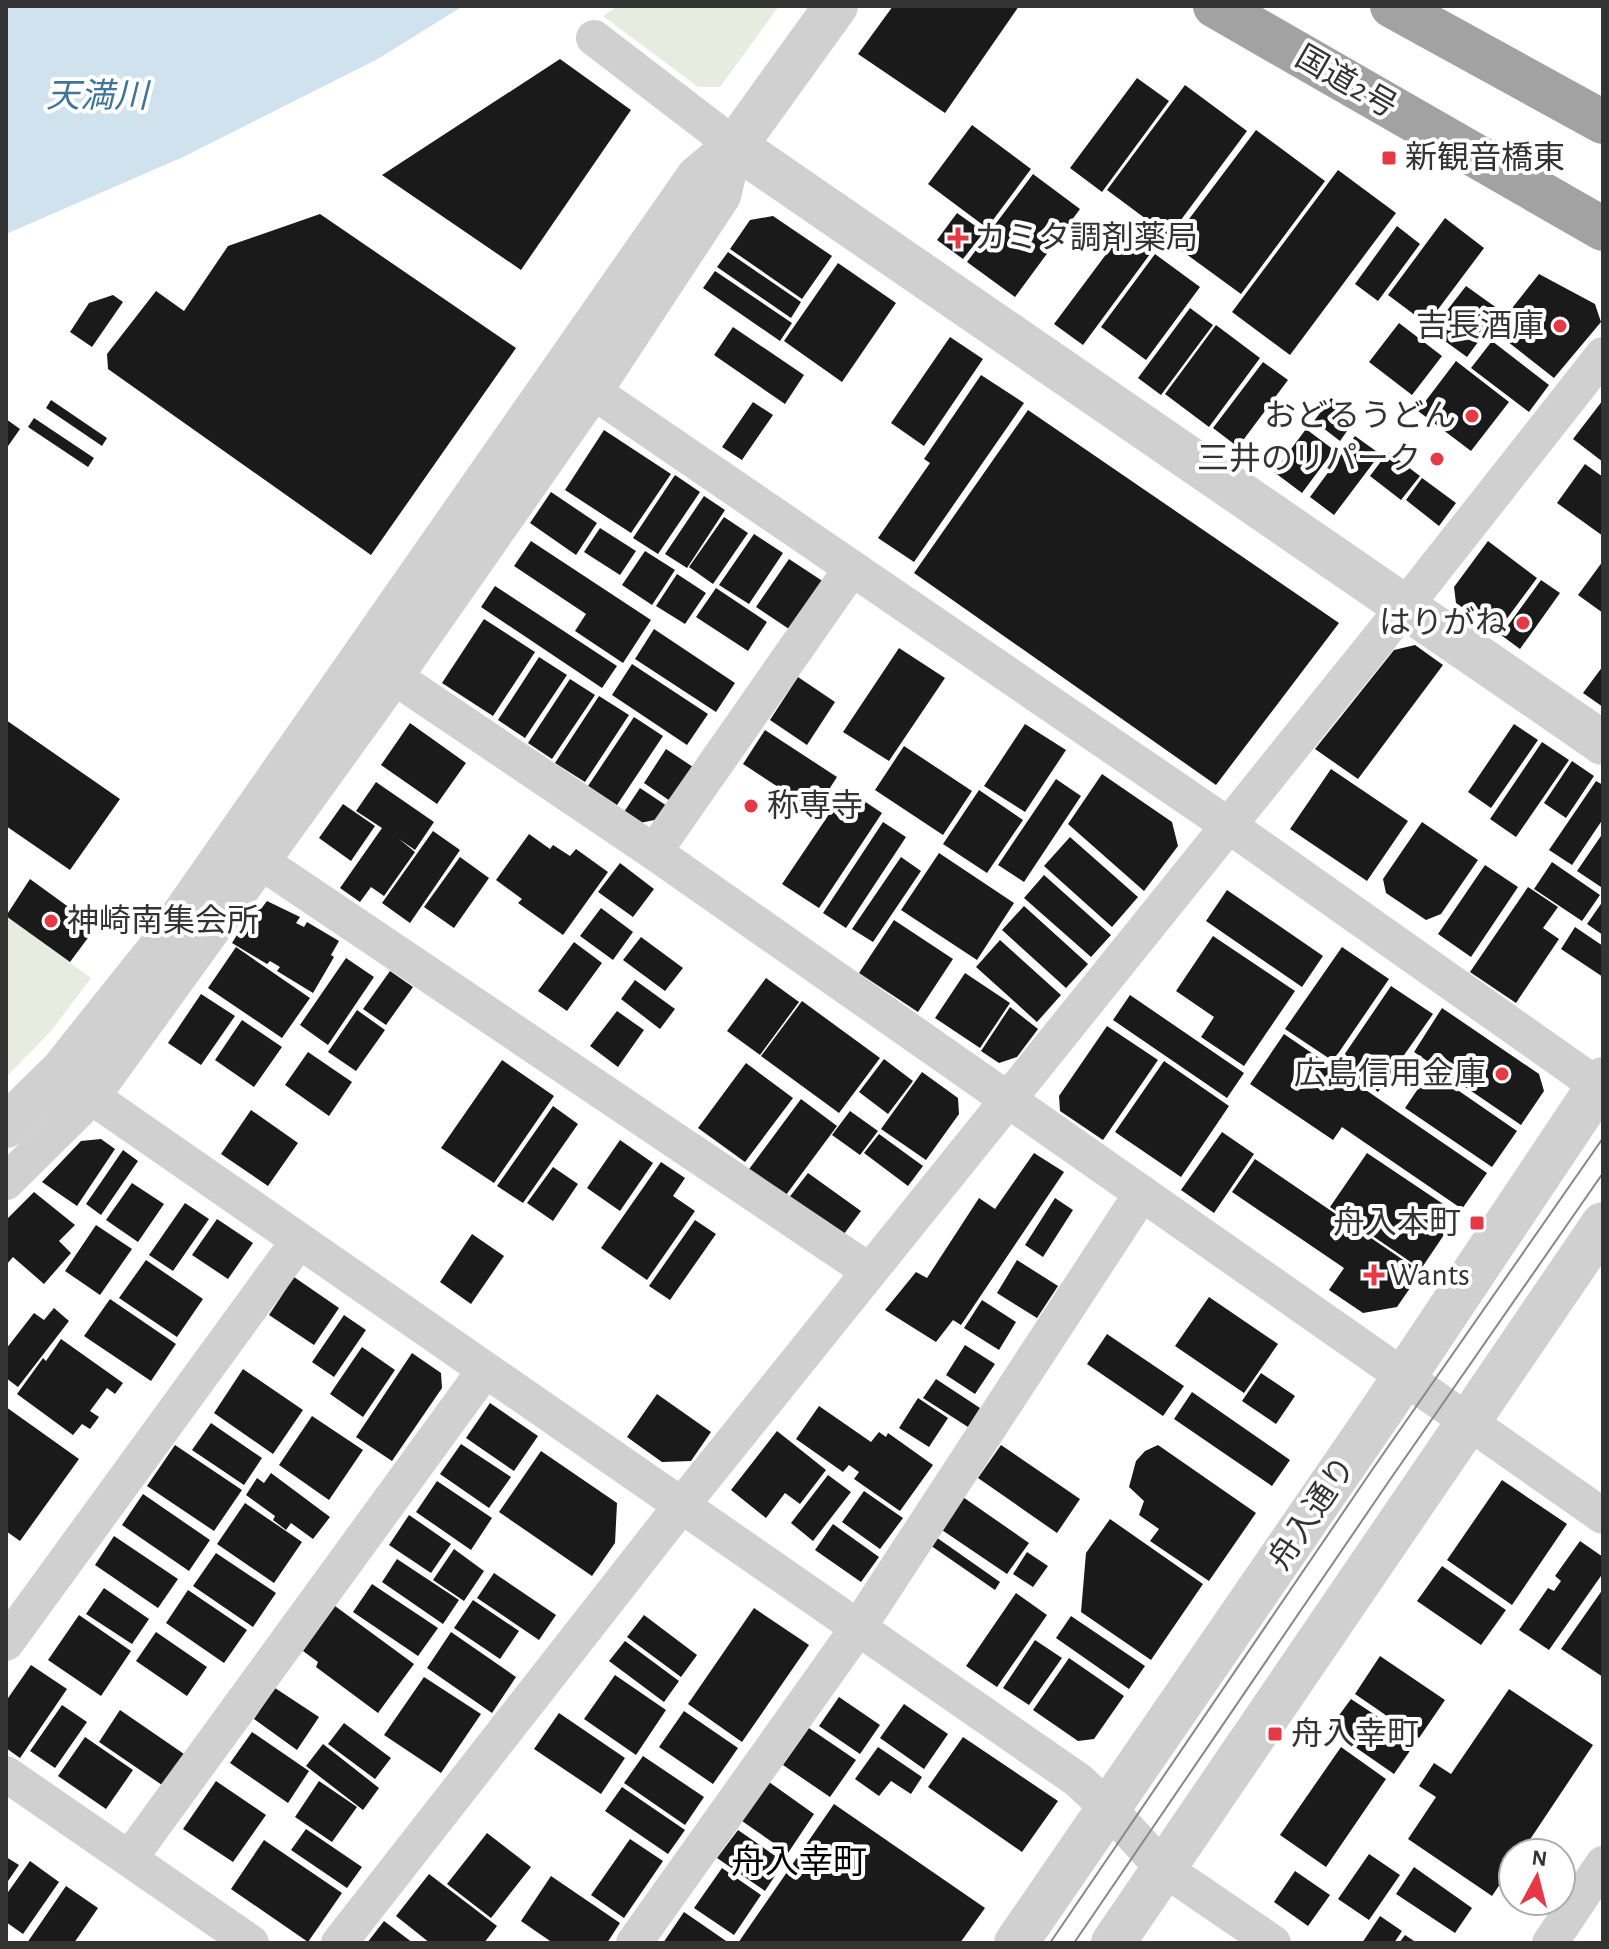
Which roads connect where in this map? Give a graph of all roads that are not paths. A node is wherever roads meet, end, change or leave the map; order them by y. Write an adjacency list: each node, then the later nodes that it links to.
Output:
1 (836, 6): 6 (street)
2 (1215, 6): 7 (highway, 国道2号)
3 (1398, 8): 5 (highway)
4 (594, 38): 6 (street)
5 (1603, 122)
6 (735, 146): 9 (street); 11 (street); 12 (street)
7 (1603, 229)
8 (1603, 355): 11 (street)
9 (594, 392): 10 (street); 12 (street)
10 (852, 568): 14 (street); 15 (street)
11 (1406, 605): 13 (street); 14 (street)
12 (380, 667): 15 (street); 16 (street); 18 (street)
13 (1603, 743)
14 (1228, 825): 17 (street); 19 (street)
15 (654, 852): 19 (street)
16 (263, 863): 18 (street); 25 (street)
17 (1601, 1083): 27 (street, 舟入通り)
18 (77, 1084): 20 (street); 21 (street); 24 (street)
19 (1009, 1099): 22 (street); 25 (street)
20 (6, 1126)
21 (6, 1182)
22 (1142, 1193): 27 (street); 31 (street)
23 (1603, 1224): 28 (street)
24 (298, 1242): 26 (street); 32 (street)
25 (869, 1271): 29 (street)
26 (485, 1370): 29 (street); 35 (street)
27 (1403, 1376): 28 (street); 34 (street, 舟入通り)
28 (1467, 1421): 30 (street); 37 (street)
29 (681, 1506): 31 (street); 39 (street)
30 (1603, 1516)
31 (858, 1628): 34 (street); 40 (street)
32 (6, 1643)
33 (6, 1774): 35 (street)
34 (1110, 1810): 37 (street); 41 (street, 舟入通り)
35 (129, 1859): 38 (street)
36 (1603, 1864): 44 (street)
37 (1163, 1868): 42 (street); 43 (street)
38 (251, 1943)
39 (339, 1943)
40 (634, 1943)
41 (1016, 1943)
42 (1113, 1943)
43 (1273, 1943)
44 (1550, 1943)

